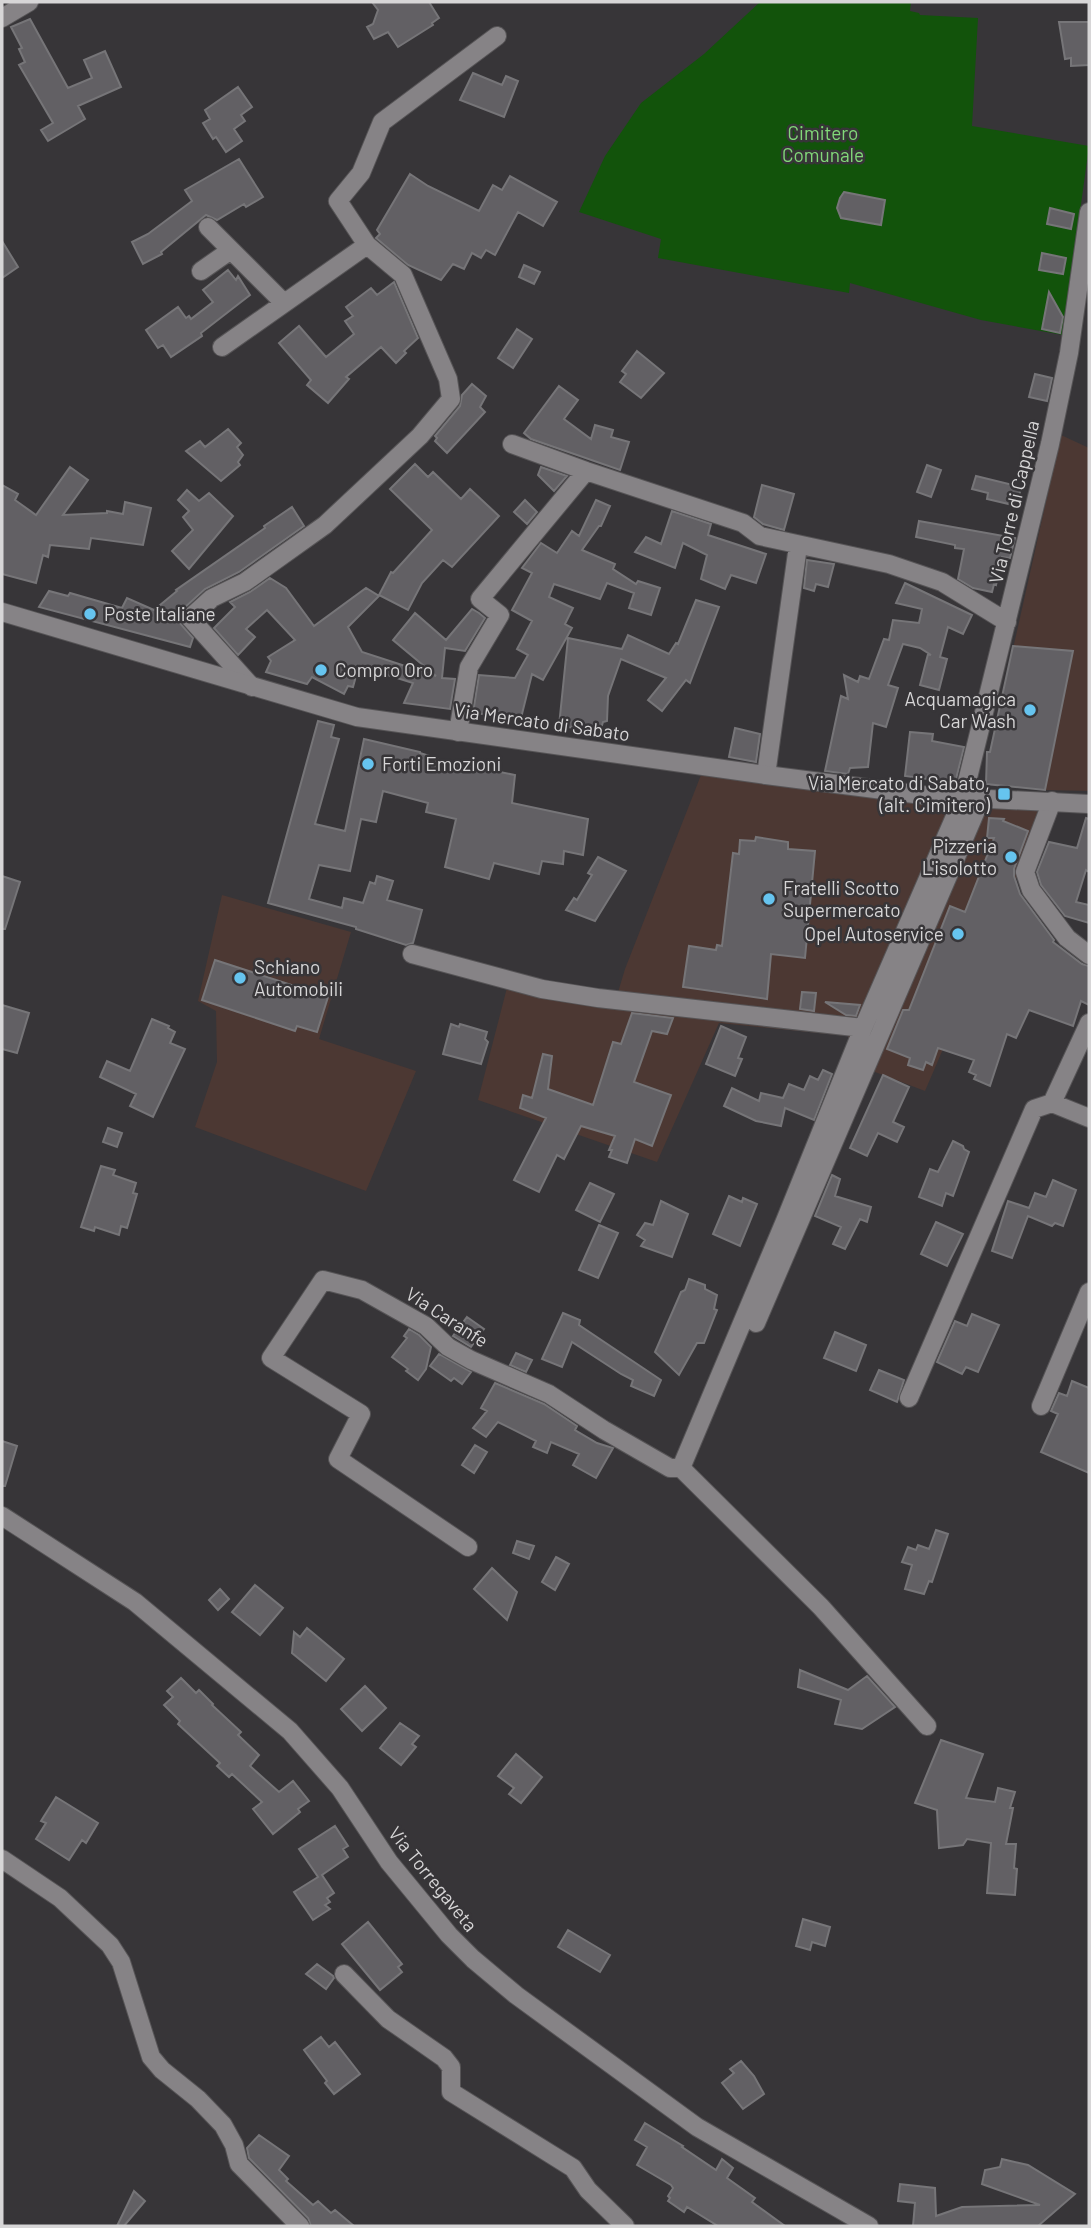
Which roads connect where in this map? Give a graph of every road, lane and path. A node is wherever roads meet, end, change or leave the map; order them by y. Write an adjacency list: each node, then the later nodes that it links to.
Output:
1 (29, 2): 2 (street)
2 (2, 18)
3 (497, 36): 6 (street)
4 (1089, 212): 15 (street, Via Torre di Cappella)
5 (208, 227): 7 (street)
6 (367, 245): 9 (street); 16 (street)
7 (231, 250): 8 (street); 9 (street)
8 (201, 271)
9 (284, 303): 10 (street)
10 (222, 346)
11 (512, 444): 12 (street)
12 (586, 471): 13 (street); 17 (street)
13 (798, 546): 15 (street); 18 (street)
14 (2, 612): 16 (street, Via Mercato di Sabato)
15 (1007, 622): 19 (street, Via Torre di Cappella)
16 (252, 687): 17 (street, Via Mercato di Sabato)
17 (458, 732): 18 (street, Via Mercato di Sabato)
18 (766, 775): 19 (street, Via Mercato di Sabato)
19 (963, 798): 20 (street, Via Mercato di Sabato); 26 (street)
20 (981, 799): 21 (street, Via Mercato di Sabato); 32 (street)
21 (1052, 801): 22 (street, Via Mercato di Sabato); 24 (street)
22 (1089, 804)
23 (412, 954): 26 (street)
24 (1089, 955)
25 (1089, 1023): 27 (street)
26 (863, 1028): 33 (street)
27 (1052, 1103): 28 (street); 30 (street)
28 (1089, 1118)
29 (1089, 1292): 31 (street)
30 (909, 1398)
31 (1041, 1406)
32 (697, 1459)
33 (681, 1468): 35 (street, Via Caranfe); 36 (street, Via Caranfe)
34 (2, 1516): 41 (street, Via Torregaveta)
35 (468, 1547)
36 (927, 1726)
37 (2, 1859): 39 (street)
38 (344, 1975): 40 (street)
39 (300, 2226)
40 (625, 2226)
41 (869, 2226)

